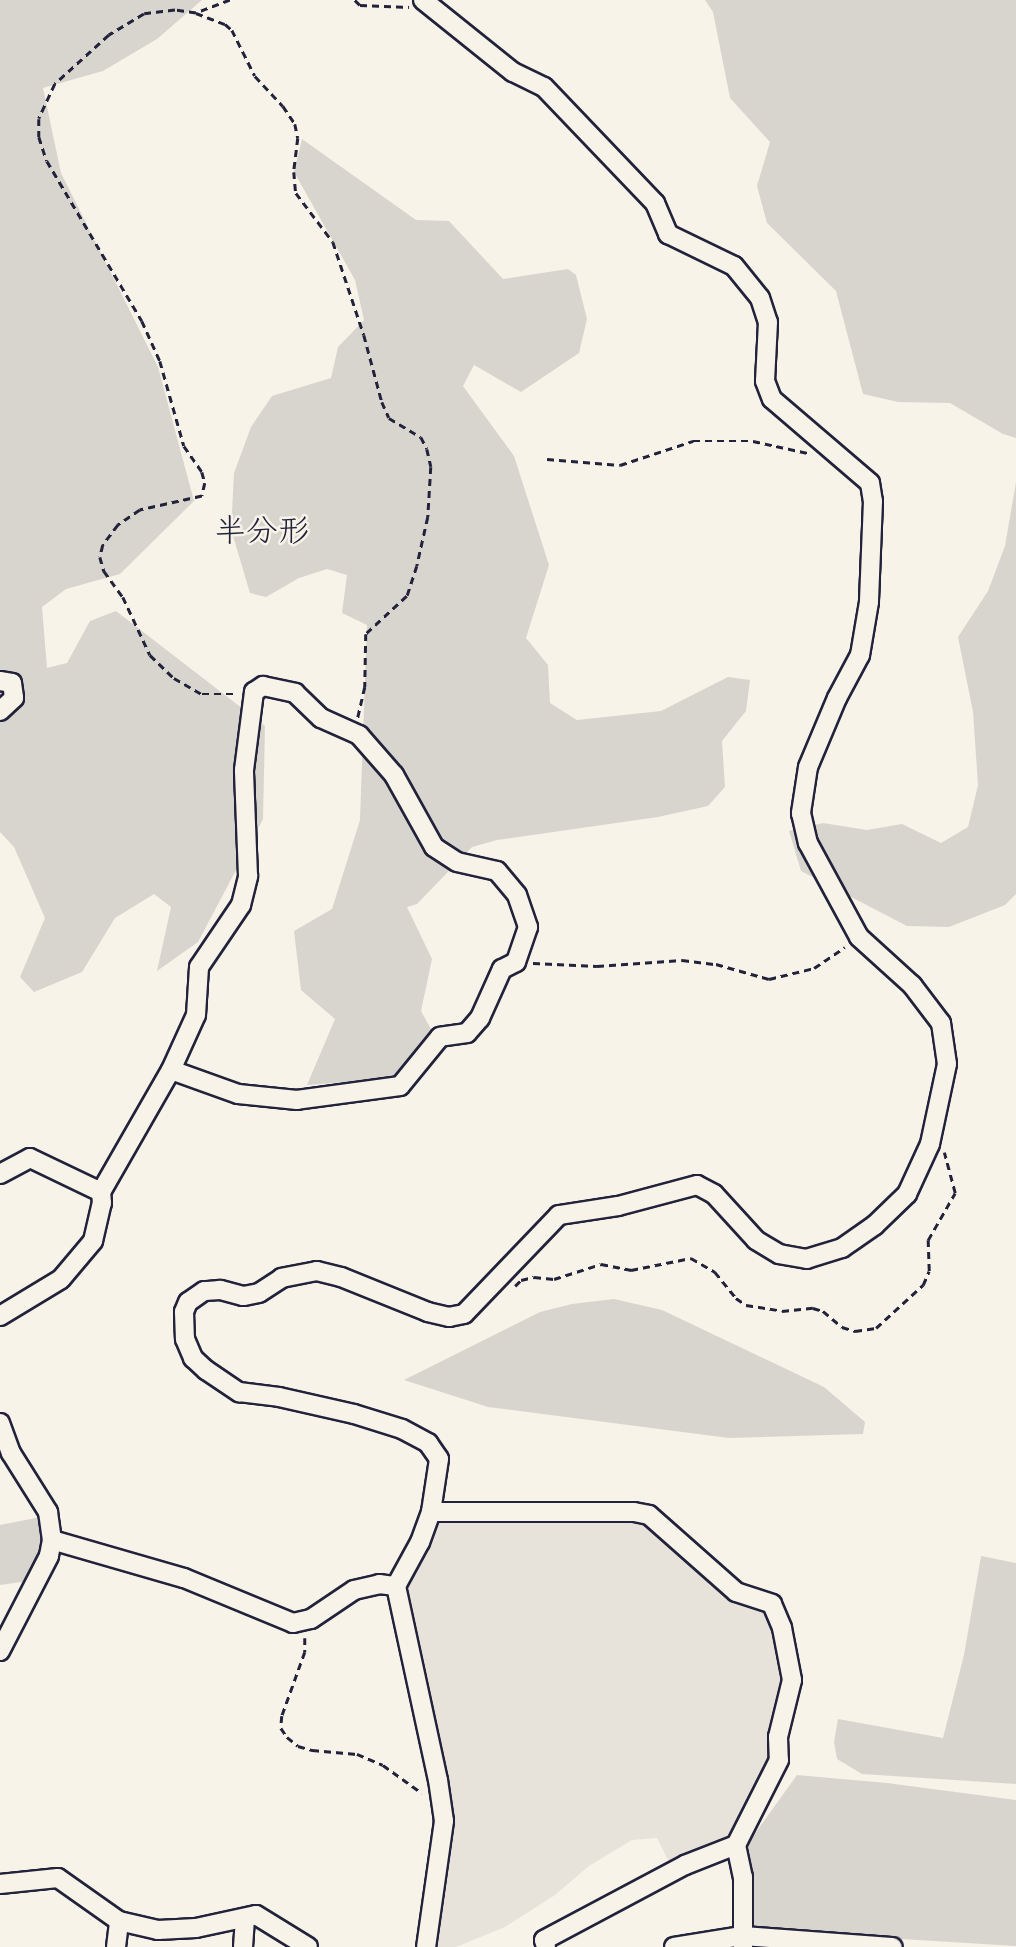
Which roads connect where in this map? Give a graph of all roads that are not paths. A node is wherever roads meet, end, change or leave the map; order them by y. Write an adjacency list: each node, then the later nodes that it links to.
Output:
1 (427, 3): 9 (street)
2 (0, 681): 3 (street)
3 (0, 711)
4 (171, 1070): 4 (street); 6 (street)
5 (0, 1174): 6 (street)
6 (101, 1192): 7 (street)
7 (0, 1315)
8 (0, 1423): 10 (street)
9 (431, 1512): 11 (street); 13 (street)
10 (52, 1541): 11 (street); 12 (street)
11 (396, 1586): 21 (street)
12 (0, 1650)
13 (736, 1845): 17 (street); 22 (street)
14 (0, 1884): 16 (street)
15 (245, 1919): 16 (street); 19 (street); 20 (street)
16 (118, 1922): 18 (street)
17 (742, 1942): 23 (street); 24 (street)
18 (116, 1947)
19 (243, 1947)
20 (308, 1947)
21 (426, 1947)
22 (546, 1947)
23 (674, 1947)
24 (894, 1947)

